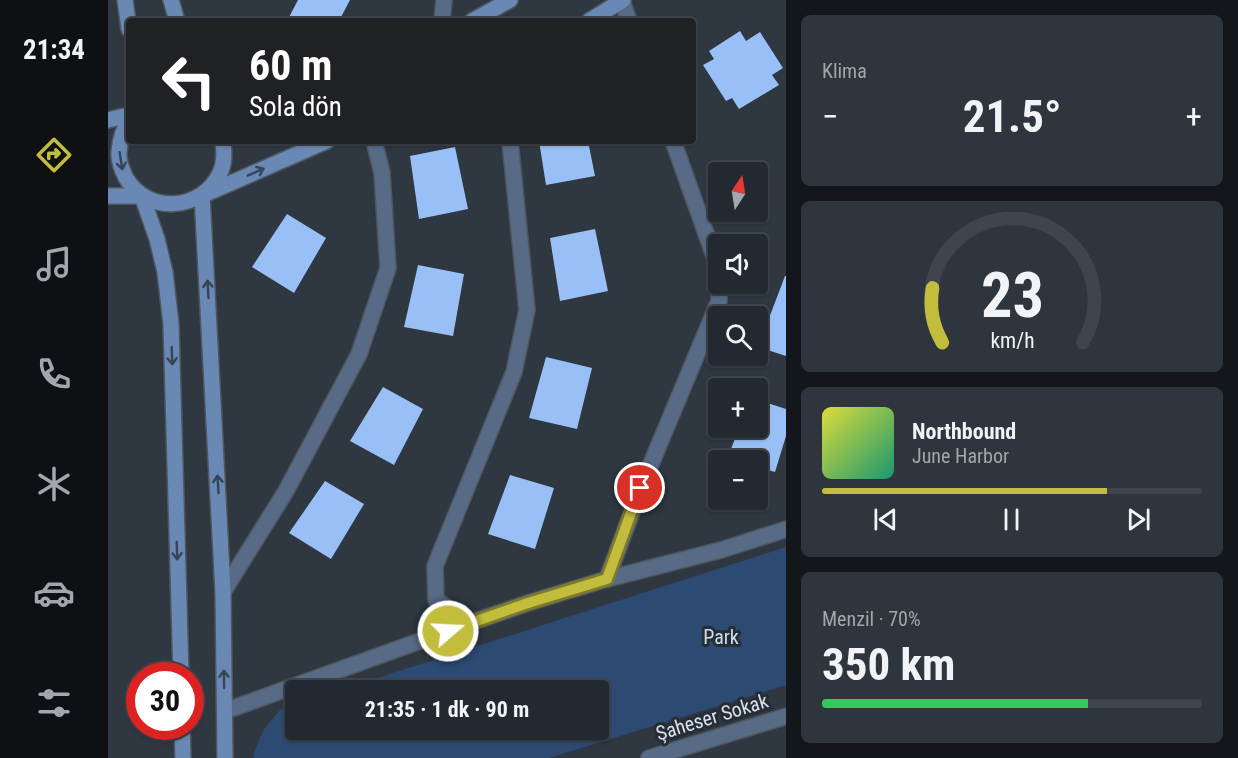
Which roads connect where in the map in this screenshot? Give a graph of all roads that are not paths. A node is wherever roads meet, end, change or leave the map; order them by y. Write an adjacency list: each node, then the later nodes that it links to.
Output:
1 (125, 0): 6 (street)
2 (171, 0): 7 (street)
3 (444, 0): 8 (street)
4 (510, 0): 9 (street)
5 (622, 0): 10 (street); 11 (street)
6 (127, 18)
7 (176, 18)
8 (441, 18)
9 (477, 18)
10 (594, 18)
11 (628, 18)
12 (126, 116): 13 (street)
13 (108, 120)
14 (126, 126): 22 (street, one-way to 22)
15 (223, 144): 20 (street)
16 (320, 144): 20 (street, one-way to 16)
17 (375, 144): 27 (street)
18 (510, 144): 28 (street)
19 (674, 144): 23 (street)
20 (202, 195): 22 (street); 27 (street, one-way to 20)
21 (108, 196): 22 (street)
22 (142, 196): 29 (street, one-way to 29)
23 (708, 239)
24 (719, 294): 26 (street)
25 (786, 529): 26 (street)
26 (607, 579): 28 (street)
27 (223, 592): 30 (street, one-way to 27)
28 (470, 623): 30 (street)
29 (181, 662)
30 (225, 711): 34 (street)
31 (786, 716): 35 (street, Şaheser Sokak)
32 (182, 740): 33 (street)
33 (183, 758)
34 (225, 758)
35 (649, 758)

